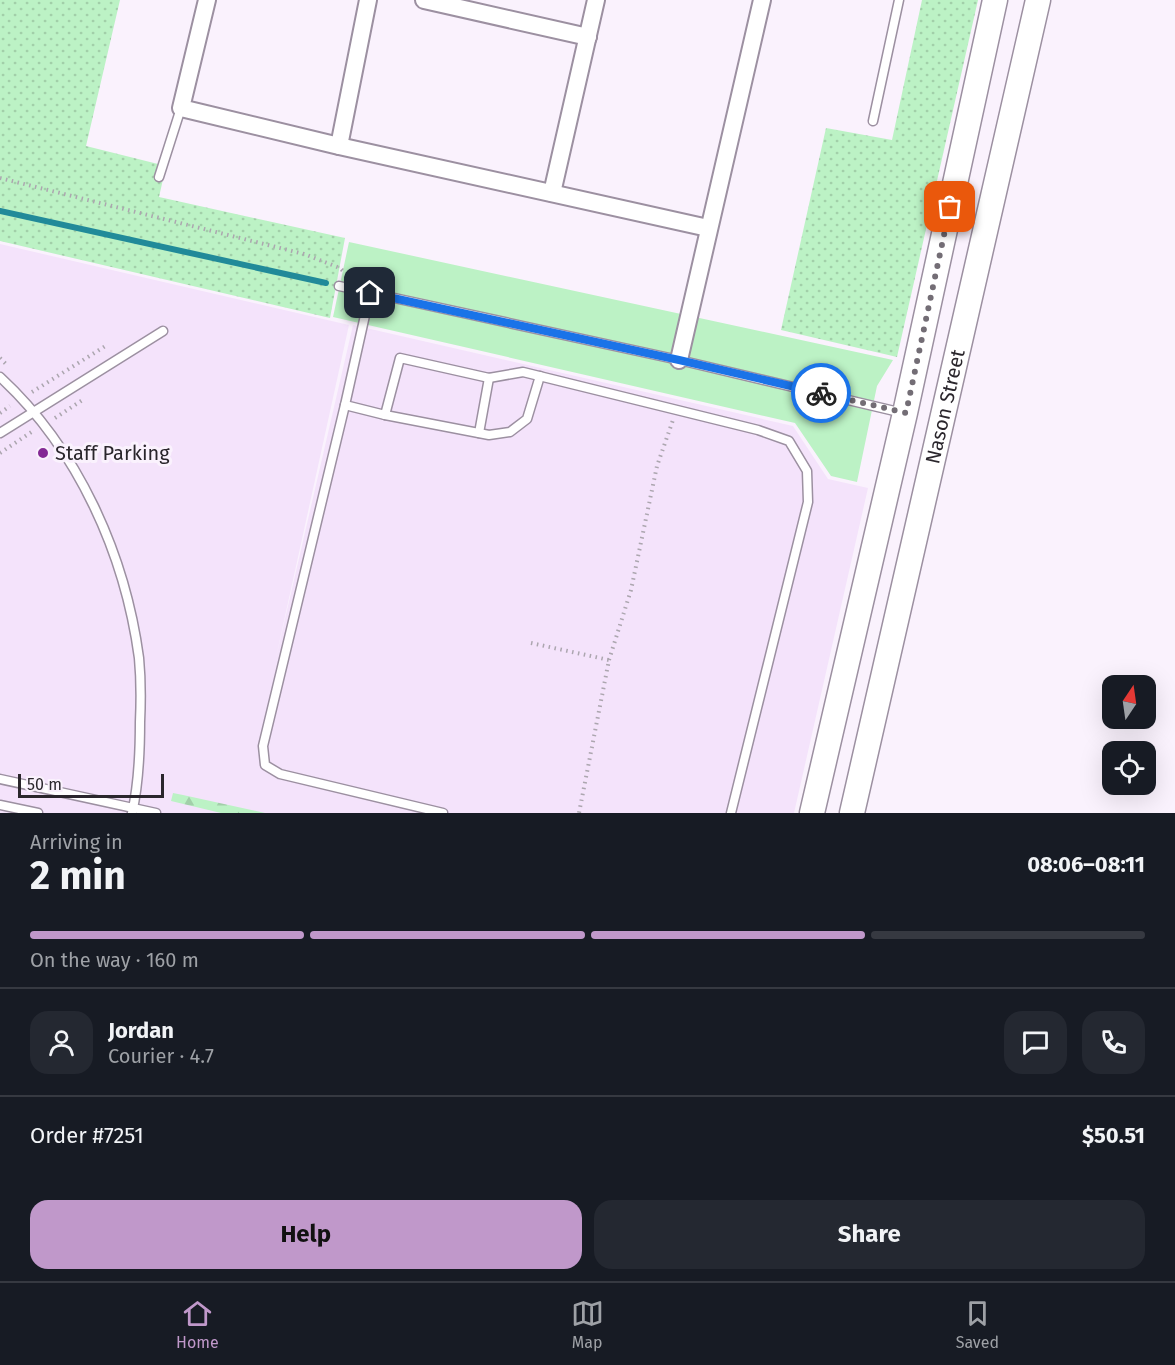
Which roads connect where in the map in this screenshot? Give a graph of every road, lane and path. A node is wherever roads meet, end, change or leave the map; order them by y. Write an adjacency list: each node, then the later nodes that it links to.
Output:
1 (207, 0): 10 (street)
2 (368, 0): 12 (street)
3 (424, 0): 9 (street)
4 (596, 0): 9 (street)
5 (762, 0): 16 (street)
6 (899, 0): 11 (lane)
7 (995, 0): 31 (main road, Nason Street)
8 (1038, 0): 37 (main road, Nason Street)
9 (588, 37): 15 (street)
10 (181, 108): 12 (street); 13 (lane)
11 (873, 121)
12 (339, 146): 15 (street)
13 (159, 177)
14 (0, 178): 18 (path)
15 (552, 193): 16 (street)
16 (708, 228): 21 (street)
17 (339, 285): 18 (lane)
18 (370, 293): 21 (lane); 27 (lane)
19 (163, 331): 30 (lane)
20 (107, 345): 26 (path)
21 (679, 360): 31 (lane)
22 (540, 376): 24 (lane); 28 (lane); 35 (lane)
23 (0, 377): 26 (lane)
24 (489, 378): 32 (lane); 35 (lane)
25 (90, 395): 33 (path)
26 (22, 398): 29 (path); 30 (lane)
27 (345, 405): 32 (lane); 45 (lane)
28 (676, 410): 39 (path); 47 (lane)
29 (0, 413)
30 (33, 413): 33 (lane); 34 (lane)
31 (906, 413): 37 (main road); 48 (main road, Nason Street)
32 (386, 414): 35 (lane)
33 (43, 425): 36 (path); 42 (lane)
34 (0, 433)
35 (479, 433)
36 (0, 453)
37 (899, 604): 49 (main road, Nason Street)
38 (531, 643): 39 (path)
39 (609, 660): 46 (path)
40 (0, 779): 42 (lane)
41 (0, 805): 43 (lane)
42 (133, 810): 44 (lane)
43 (38, 813)
44 (156, 813)
45 (443, 813)
46 (579, 813)
47 (731, 813)
48 (812, 813)
49 (852, 813)

